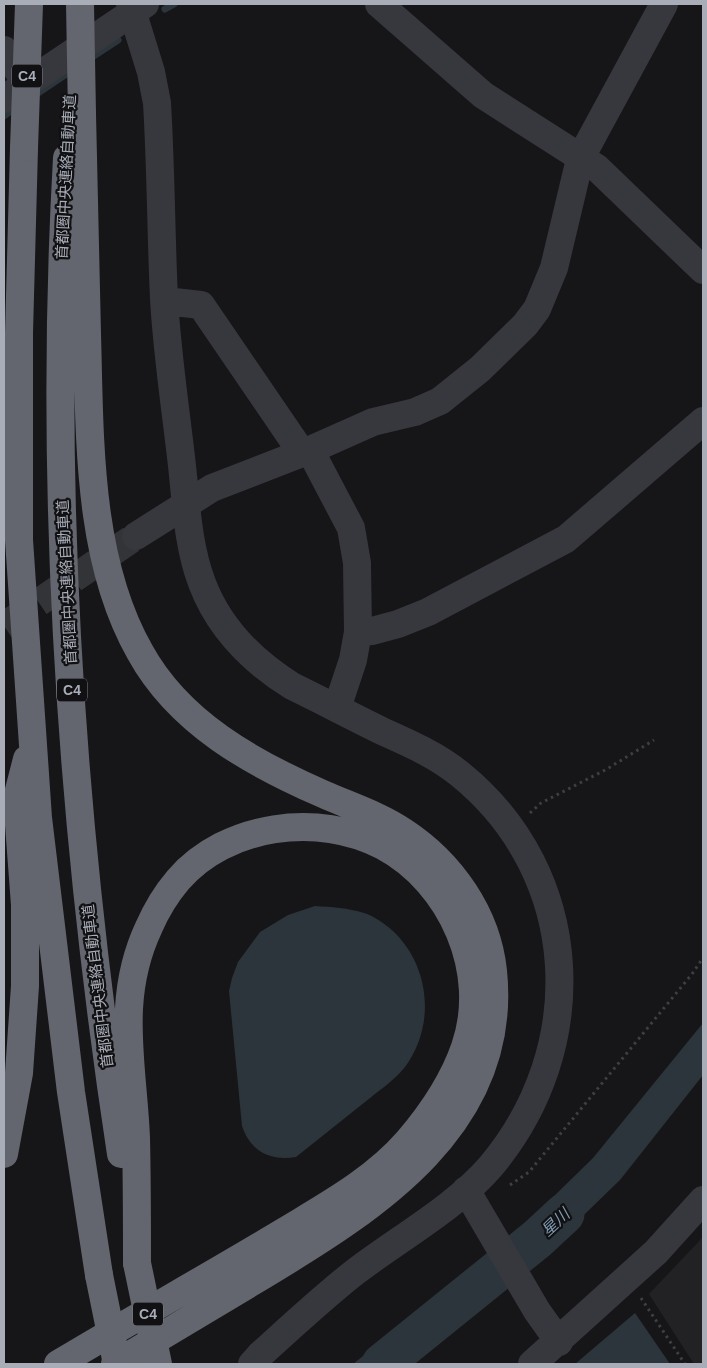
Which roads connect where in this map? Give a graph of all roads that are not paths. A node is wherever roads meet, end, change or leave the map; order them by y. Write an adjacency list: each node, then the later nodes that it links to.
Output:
1 (29, 4): 20 (highway, C4, bridge)
2 (72, 4): 10 (highway, 首都圏中央連絡自動車道 / C4)
3 (80, 4): 10 (highway, bridge)
4 (379, 4): 11 (street)
5 (664, 4): 11 (street)
6 (136, 7): 8 (street); 13 (street)
7 (4, 50): 8 (street)
8 (27, 84): 9 (street)
9 (4, 99)
10 (76, 114): 24 (highway, 首都圏中央連絡自動車道 / C4); 27 (highway)
11 (580, 159): 12 (street); 15 (street)
12 (703, 270)
13 (164, 301): 15 (street); 16 (street)
14 (703, 421): 18 (street)
15 (306, 452): 16 (street); 18 (street)
16 (186, 504): 17 (street); 19 (street)
17 (136, 536)
18 (358, 632): 19 (street)
19 (337, 708): 23 (street)
20 (32, 735): 21 (highway); 27 (highway, C4, bridge)
21 (4, 1154)
22 (703, 1200): 25 (street)
23 (474, 1202): 25 (street); 29 (street)
24 (137, 1263): 26 (highway); 28 (highway, 首都圏中央連絡自動車道 / C4, bridge)
25 (559, 1342): 30 (street)
26 (58, 1364)
27 (116, 1364)
28 (158, 1364)
29 (252, 1364)
30 (532, 1364)

